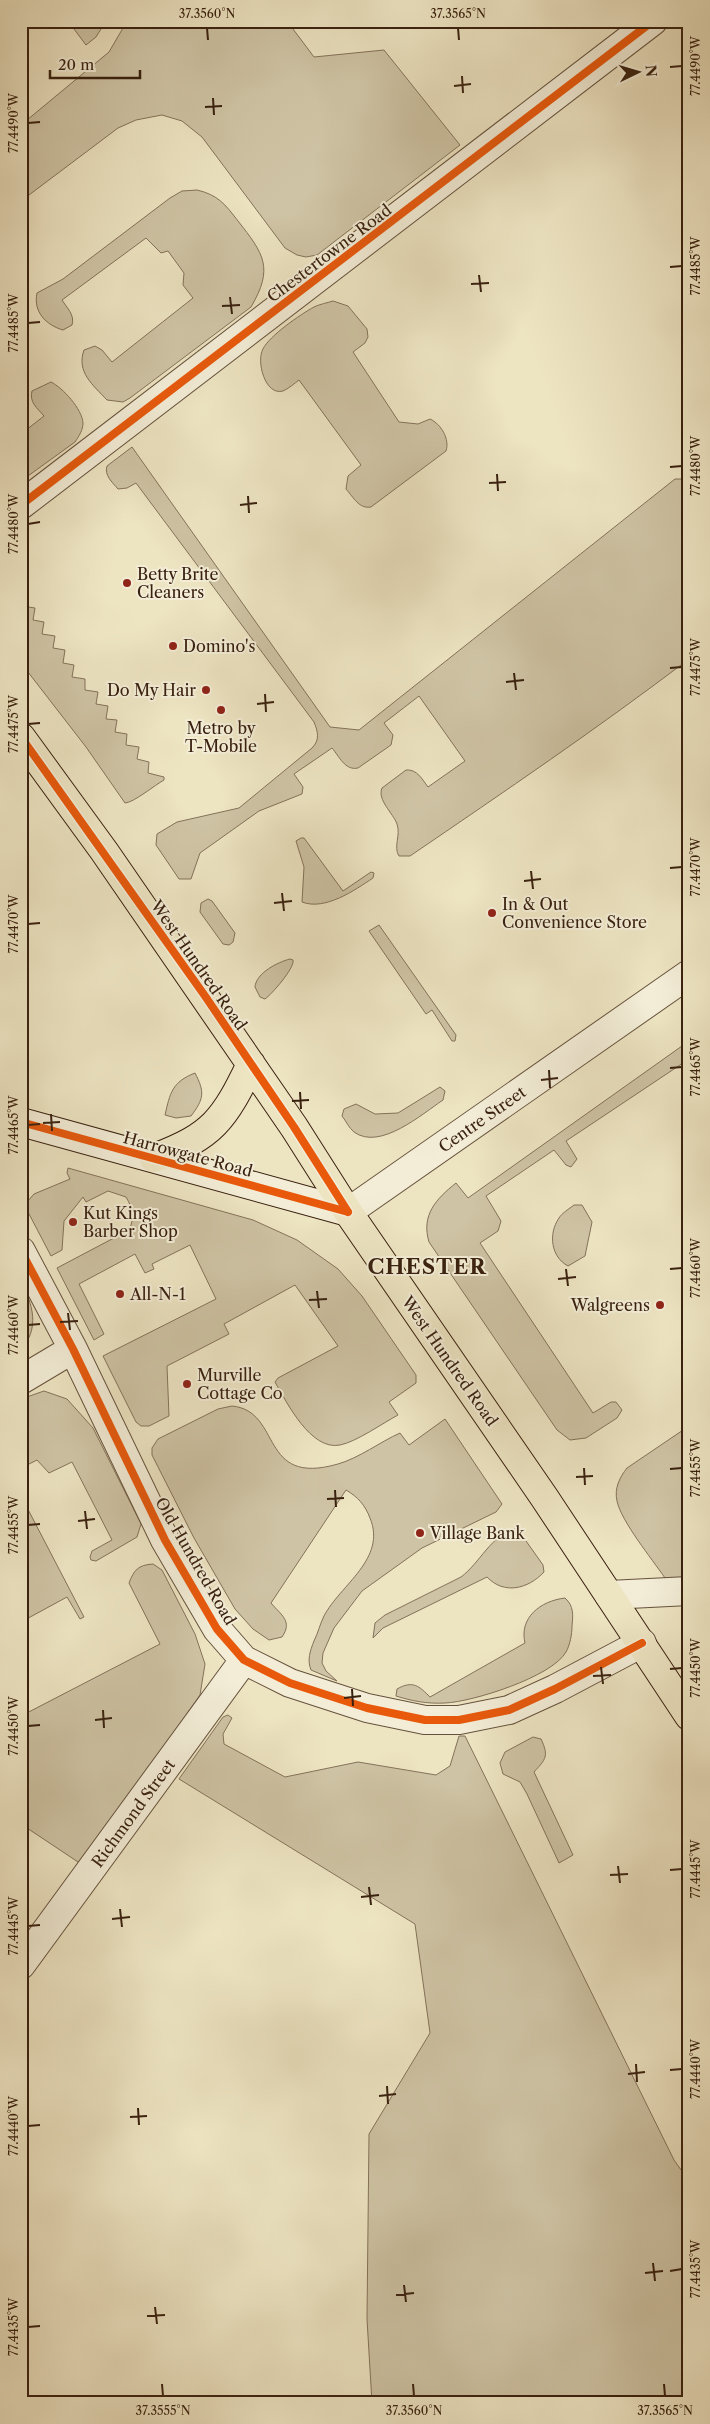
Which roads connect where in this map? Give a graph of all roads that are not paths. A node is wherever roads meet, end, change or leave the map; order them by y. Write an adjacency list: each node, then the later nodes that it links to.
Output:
1 (653, 21): 2 (street, Chestertowne Road)
2 (21, 505)
3 (21, 737): 5 (main road, West Hundred Road)
4 (687, 980): 8 (street, Centre Street)
5 (251, 1064): 7 (main road); 8 (main road, West Hundred Road)
6 (21, 1122): 7 (street, Harrowgate Road)
7 (154, 1158): 8 (street, Harrowgate Road)
8 (348, 1212): 13 (main road, West Hundred Road)
9 (21, 1251): 10 (street, Old Hundred Road)
10 (73, 1350): 11 (street); 15 (street, Old Hundred Road)
11 (21, 1380)
12 (689, 1591): 13 (street)
13 (609, 1596): 14 (main road, West Hundred Road)
14 (642, 1643): 15 (street, Old Hundred Road); 16 (main road, West Hundred Road)
15 (244, 1660): 17 (street, Richmond Street)
16 (689, 1716)
17 (21, 1965)

